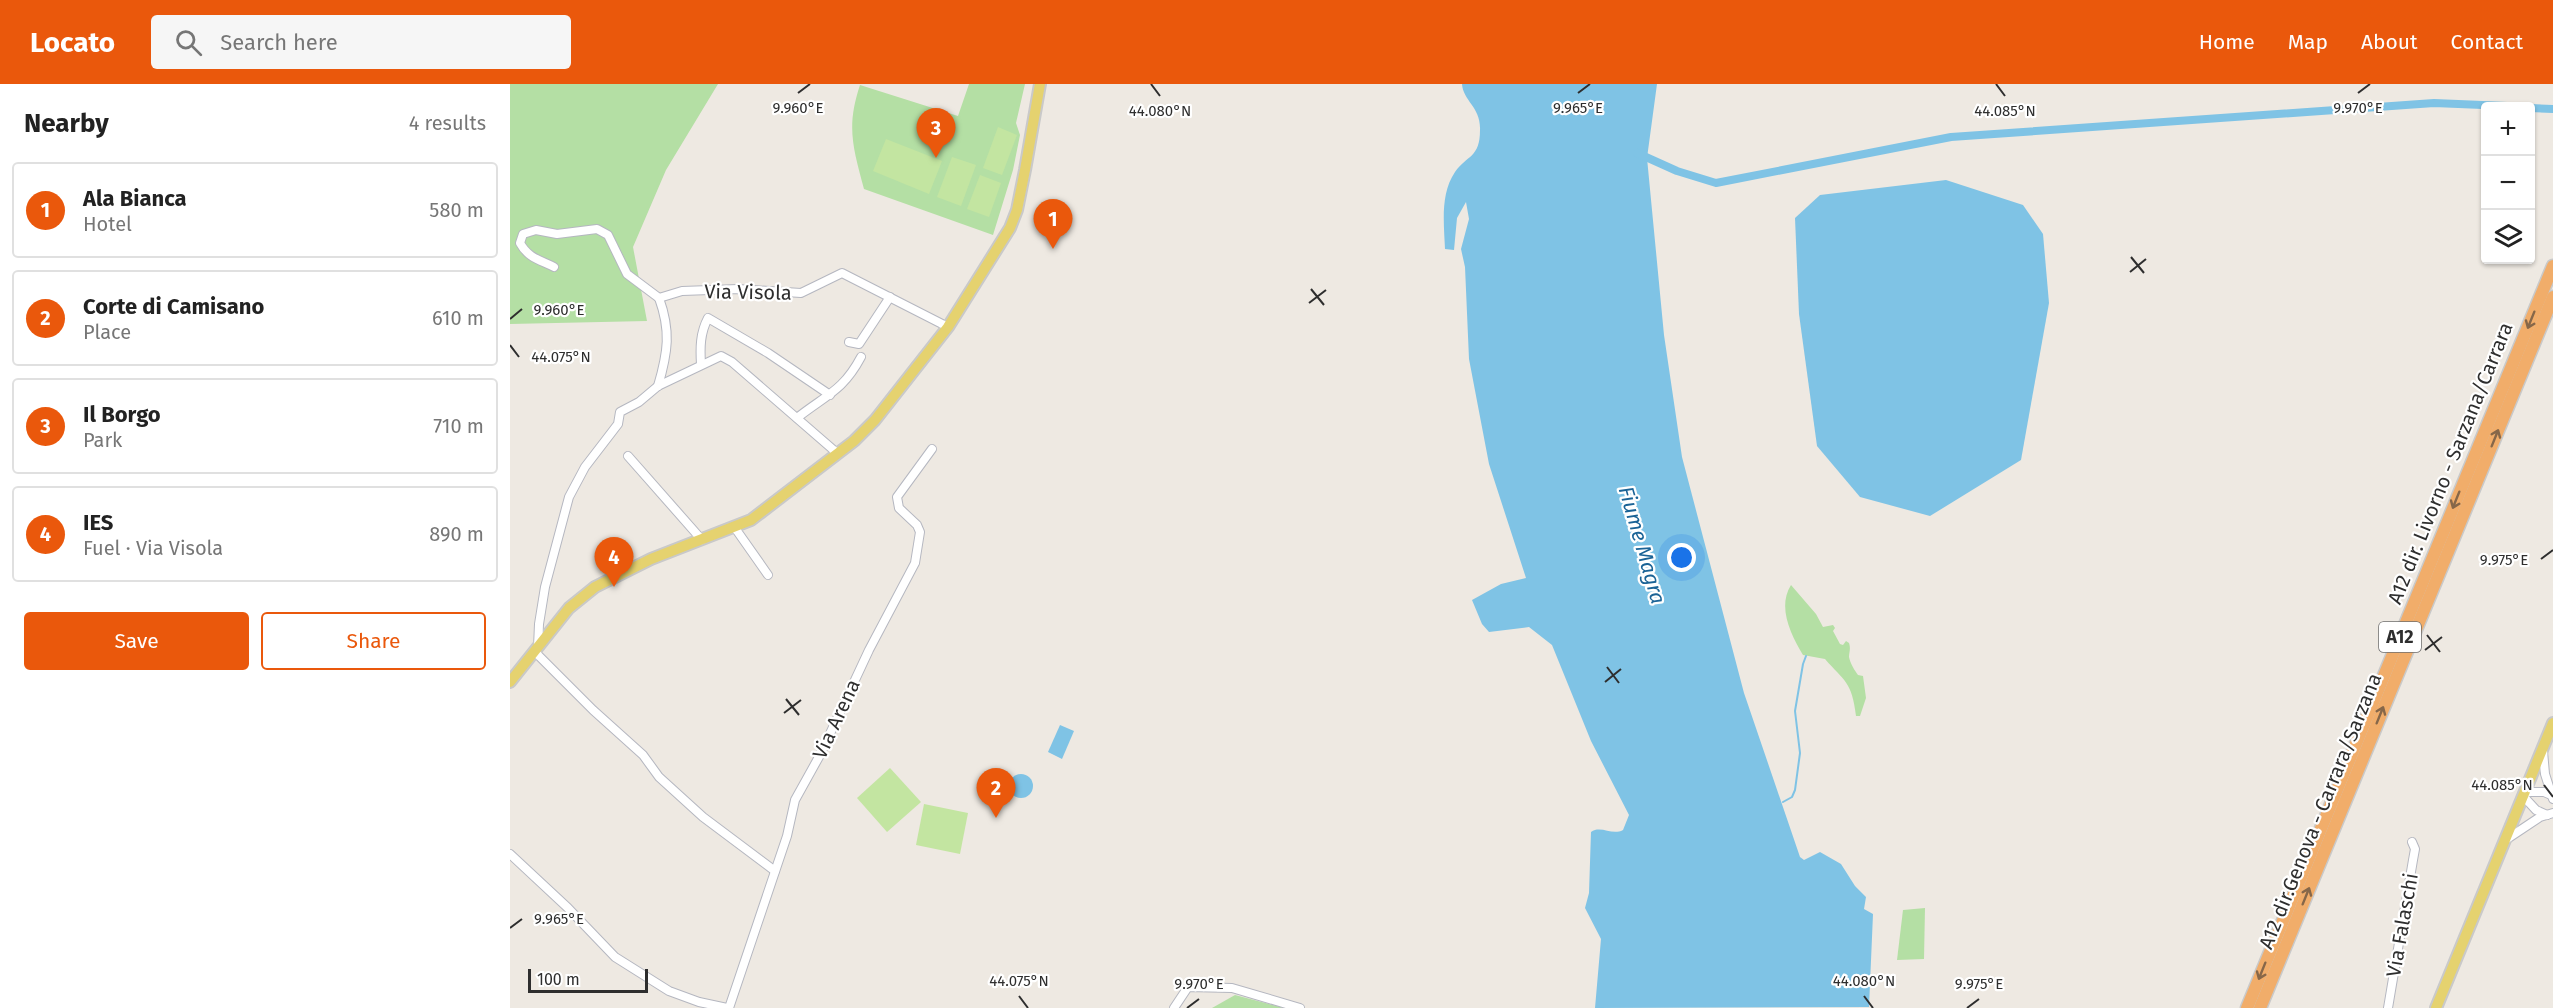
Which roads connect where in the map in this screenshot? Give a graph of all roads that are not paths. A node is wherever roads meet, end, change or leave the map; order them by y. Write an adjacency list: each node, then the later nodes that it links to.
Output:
1 (1040, 84): 7 (main road)
2 (2553, 266): 34 (highway, A12 dir. Livorno - Sarzana/Carrara / A12, one-way to 34)
3 (554, 267): 6 (street)
4 (890, 297): 6 (street, Via Visola); 7 (street, Via Visola); 8 (street)
5 (2553, 297): 35 (highway, A12 dir.Genova - Carrara/Sarzana / A12, one-way to 5)
6 (659, 298): 11 (street)
7 (948, 327): 15 (main road)
8 (849, 342)
9 (861, 357): 12 (street)
10 (701, 364): 11 (street); 12 (street, Via Visola); 13 (street)
11 (658, 386): 20 (street)
12 (830, 395): 13 (street)
13 (797, 418): 15 (street)
14 (932, 449): 30 (street, Via Arena)
15 (837, 453): 17 (main road)
16 (628, 456): 18 (street)
17 (735, 528): 18 (main road); 19 (street)
18 (702, 540): 20 (main road)
19 (768, 575)
20 (536, 649): 21 (main road); 30 (street)
21 (510, 682)
22 (2553, 723): 23 (main road)
23 (2543, 751): 24 (main road); 25 (street)
24 (2525, 795): 25 (street); 26 (street); 27 (main road)
25 (2552, 797)
26 (2550, 814): 27 (street)
27 (2506, 839): 37 (main road)
28 (2412, 842): 36 (street, Via Falaschi)
29 (510, 854): 31 (street)
30 (775, 871): 31 (street, Via Arena)
31 (728, 1008)
32 (1174, 1008): 33 (street)
33 (1300, 1008)
34 (2247, 1008)
35 (2260, 1008)
36 (2388, 1008)
37 (2436, 1008)

